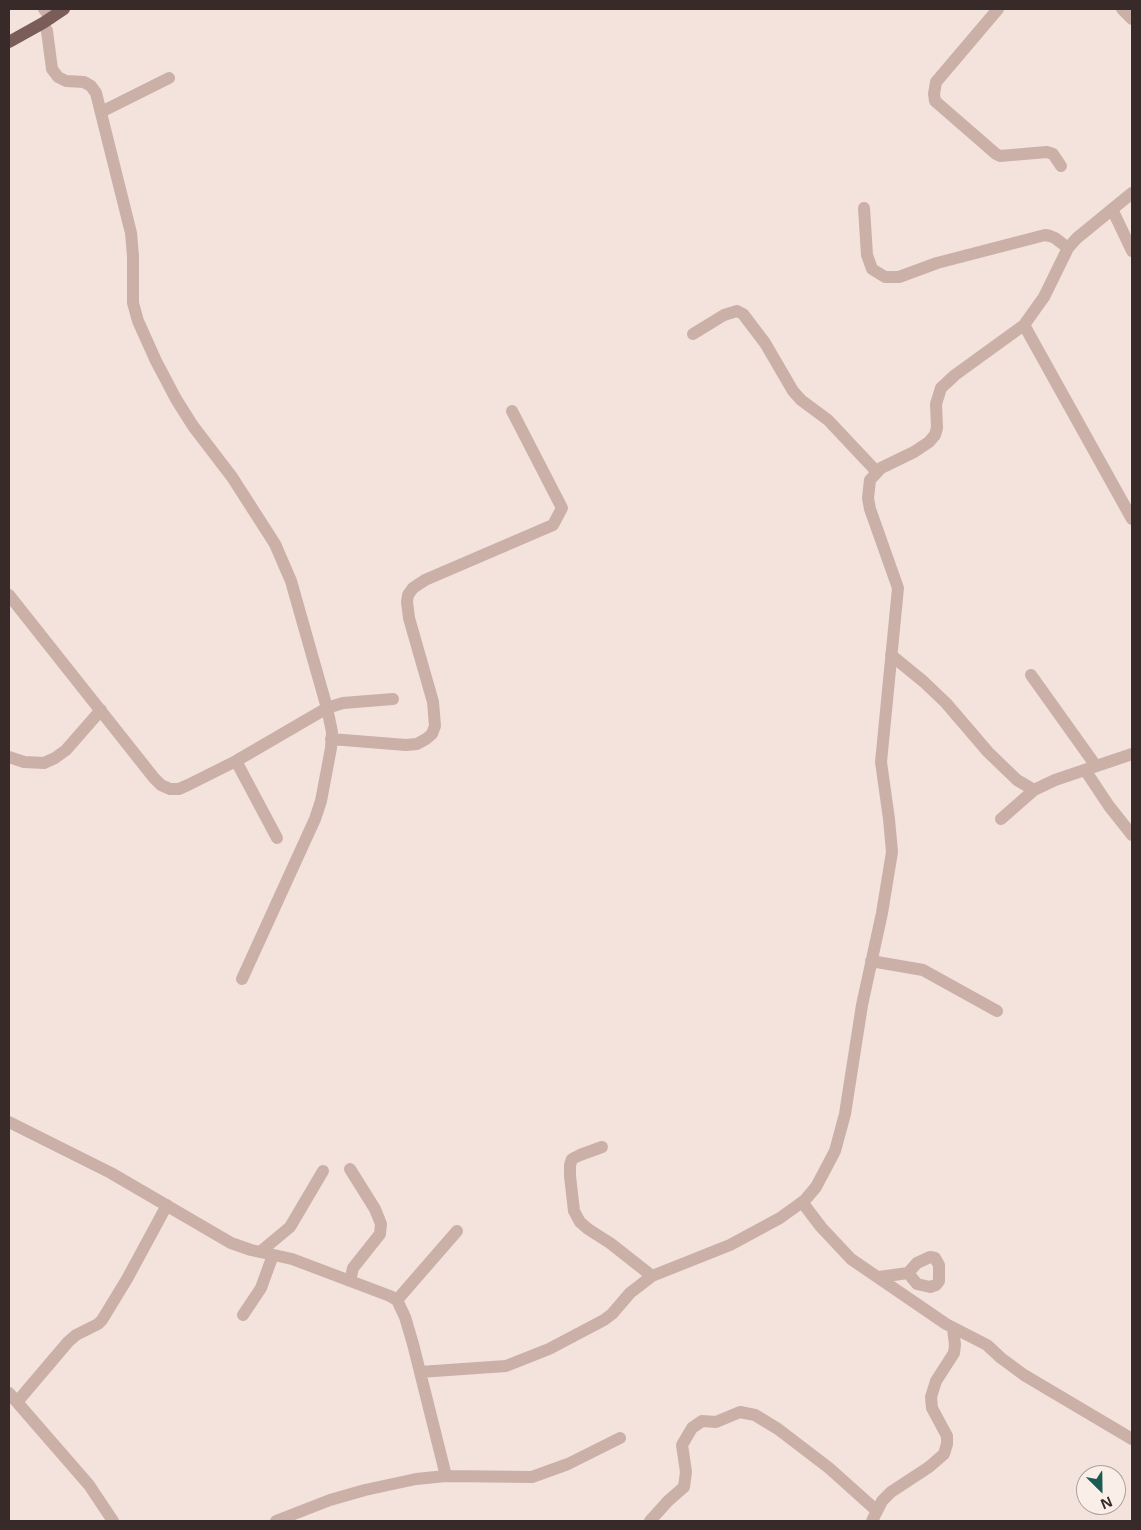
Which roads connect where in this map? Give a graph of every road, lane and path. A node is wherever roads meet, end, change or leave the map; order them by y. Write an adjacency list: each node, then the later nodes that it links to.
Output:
1 (64, 9): 4 (main road)
2 (998, 9): 9 (street)
3 (1122, 9): 5 (street)
4 (46, 16): 6 (main road); 8 (street)
5 (1132, 19)
6 (9, 42)
7 (170, 78): 8 (street)
8 (101, 112): 24 (street)
9 (1061, 166)
10 (1132, 193): 12 (street)
11 (864, 208): 13 (street)
12 (1112, 209): 13 (street); 14 (street)
13 (1068, 248): 15 (street)
14 (1132, 252)
15 (1024, 325): 18 (street); 19 (street)
16 (693, 334): 18 (street)
17 (512, 411): 26 (street)
18 (876, 471): 21 (street)
19 (1132, 519)
20 (9, 595): 25 (street)
21 (891, 655): 31 (street); 35 (street)
22 (1031, 675): 30 (street)
23 (393, 699): 24 (street)
24 (327, 708): 26 (street); 29 (street)
25 (101, 710): 28 (street); 29 (street)
26 (331, 738): 36 (street)
27 (1132, 754): 30 (street)
28 (9, 757)
29 (236, 761): 34 (street)
30 (1090, 768): 31 (street); 33 (street)
31 (1034, 790): 32 (street)
32 (1001, 820)
33 (1132, 835)
34 (277, 838)
35 (872, 961): 37 (street); 42 (street)
36 (242, 979)
37 (997, 1012)
38 (9, 1122): 43 (street)
39 (602, 1147): 48 (street)
40 (350, 1169): 50 (street)
41 (324, 1171): 45 (street)
42 (802, 1202): 48 (street); 49 (street)
43 (167, 1205): 45 (street); 55 (street)
44 (457, 1231): 51 (street)
45 (260, 1252): 46 (street)
46 (273, 1255): 50 (street); 52 (street)
47 (908, 1273): 49 (street)
48 (652, 1276): 54 (street)
49 (879, 1277): 53 (street)
50 (350, 1281): 51 (street)
51 (396, 1300): 54 (street)
52 (243, 1315)
53 (953, 1328): 57 (street); 59 (street)
54 (420, 1372): 58 (street)
55 (13, 1397): 60 (street)
56 (620, 1438): 58 (street)
57 (1132, 1439)
58 (446, 1476): 61 (street)
59 (875, 1516): 62 (street)
60 (113, 1521)
61 (276, 1521)
62 (650, 1521)

